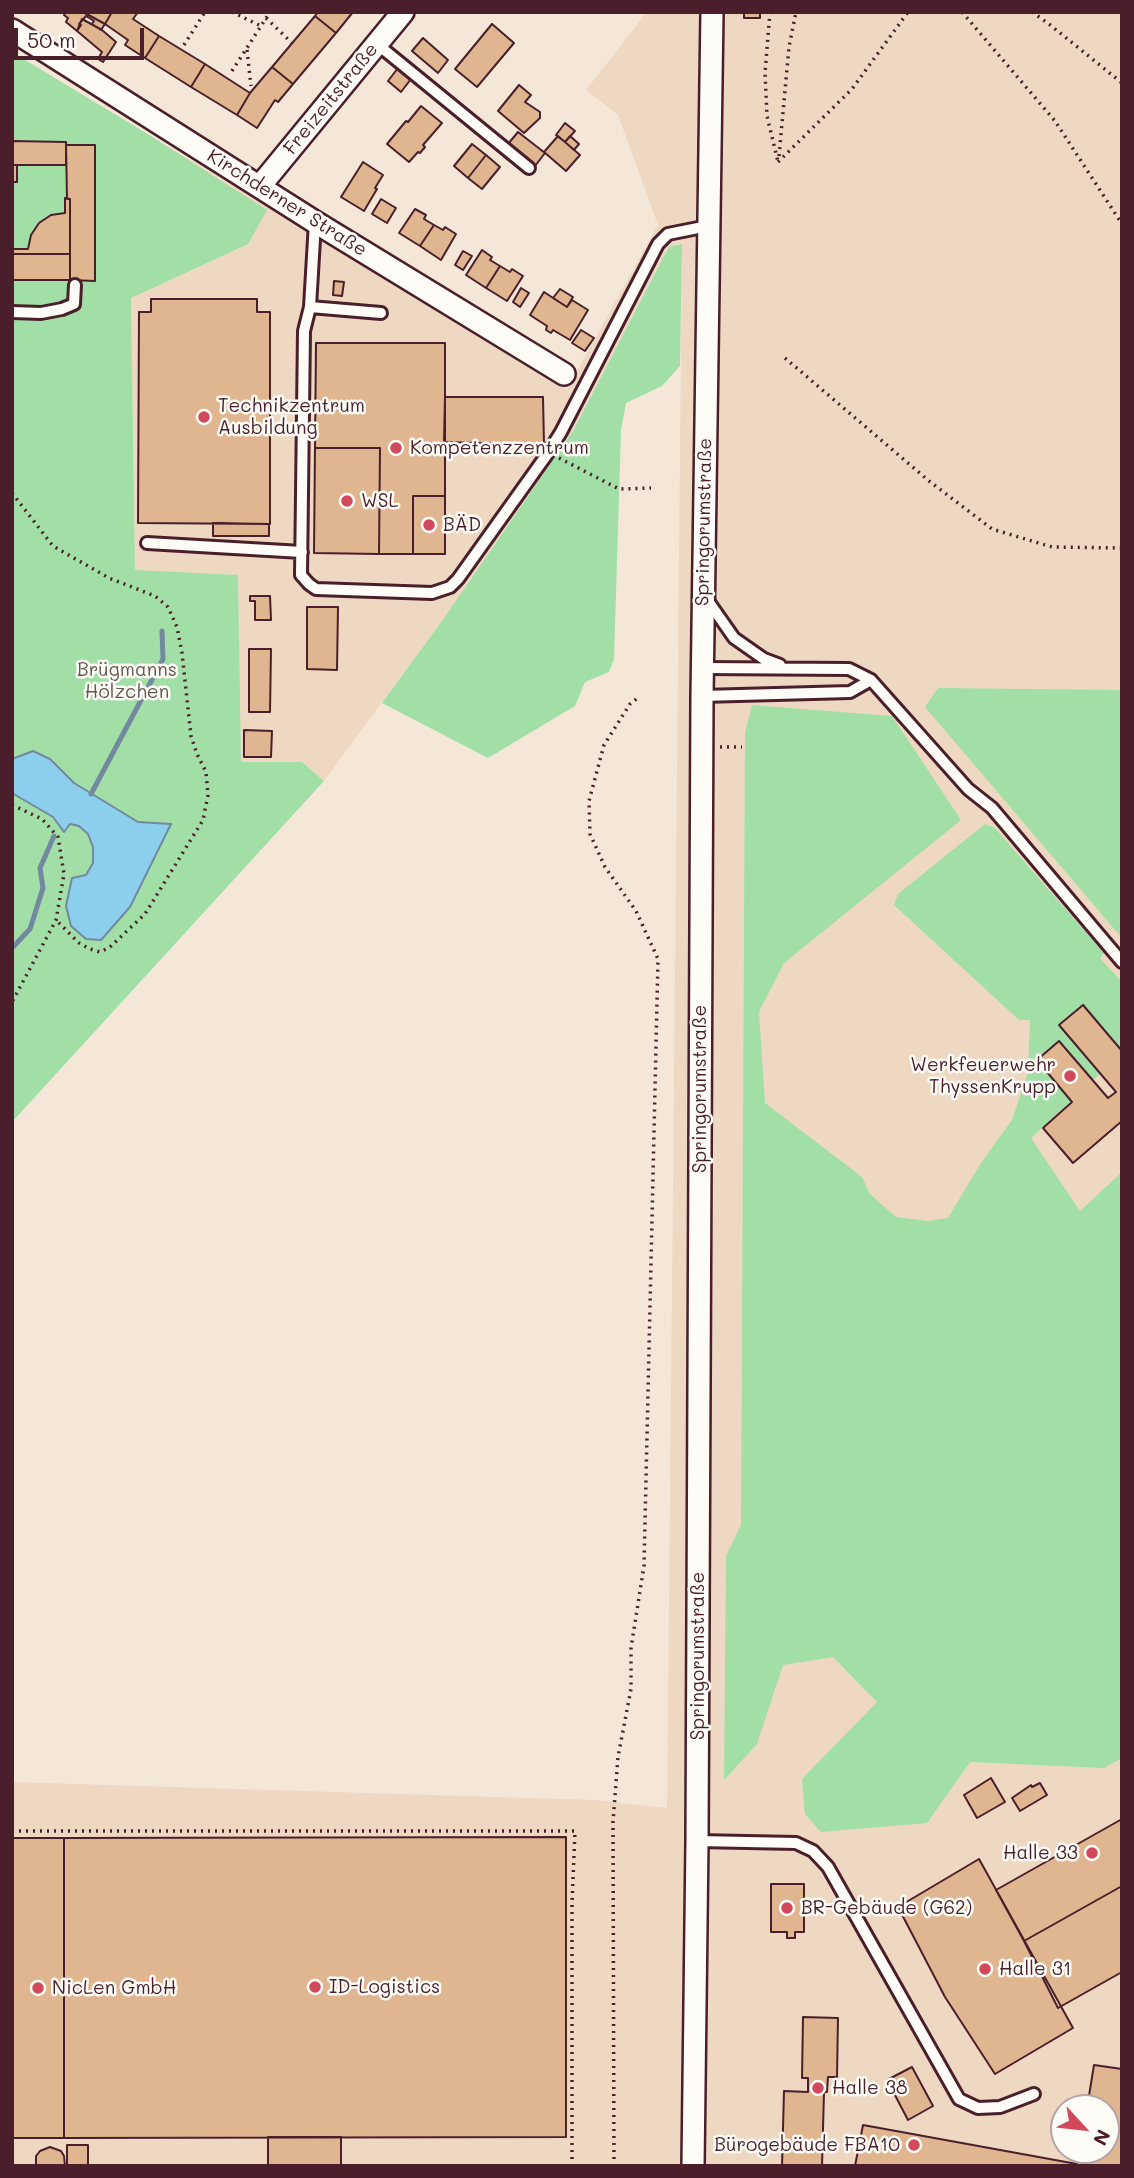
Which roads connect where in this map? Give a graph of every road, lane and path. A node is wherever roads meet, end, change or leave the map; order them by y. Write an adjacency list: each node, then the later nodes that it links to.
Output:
1 (205, 12): 16 (path)
2 (232, 12): 12 (path)
3 (270, 12): 11 (path)
4 (403, 12): 15 (street, Freizeitstraße)
5 (712, 12): 26 (street, Springorumstraße)
6 (770, 12): 21 (path)
7 (796, 12): 21 (path)
8 (908, 12): 21 (path)
9 (962, 12): 25 (path)
10 (1032, 12): 19 (path)
11 (266, 18): 12 (path); 14 (path)
12 (261, 26): 17 (path)
13 (12, 30): 23 (street, Kirchderner Straße)
14 (292, 43)
15 (377, 44): 22 (lane); 23 (street, Freizeitstraße)
16 (184, 45)
17 (247, 48): 18 (path); 20 (path)
18 (232, 71)
19 (1122, 83)
20 (251, 86)
21 (778, 162)
22 (529, 168)
23 (260, 186): 24 (street, Kirchderner Straße)
24 (315, 222): 28 (lane); 32 (street, Kirchderner Straße)
25 (1122, 224)
26 (708, 226): 33 (lane); 39 (street, Springorumstraße)
27 (75, 285): 29 (lane)
28 (310, 307): 30 (lane); 38 (lane)
29 (12, 312)
30 (381, 313)
31 (785, 358): 37 (path)
32 (564, 374)
33 (548, 453): 34 (path); 38 (lane)
34 (651, 488)
35 (12, 493): 46 (path)
36 (147, 543): 38 (lane)
37 (1122, 548)
38 (302, 552)
39 (703, 593): 40 (street, Springorumstraße); 41 (lane)
40 (702, 668): 41 (lane); 44 (street, Springorumstraße)
41 (789, 668): 42 (lane)
42 (871, 680): 44 (lane); 47 (lane)
43 (640, 696): 53 (path)
44 (702, 696): 50 (street, Springorumstraße)
45 (12, 804): 46 (path)
46 (56, 920): 48 (path)
47 (1122, 962)
48 (12, 1002)
49 (12, 1831): 52 (path)
50 (697, 1841): 51 (lane); 54 (street, Springorumstraße)
51 (1034, 2094)
52 (572, 2166)
53 (614, 2166)
54 (693, 2166)

